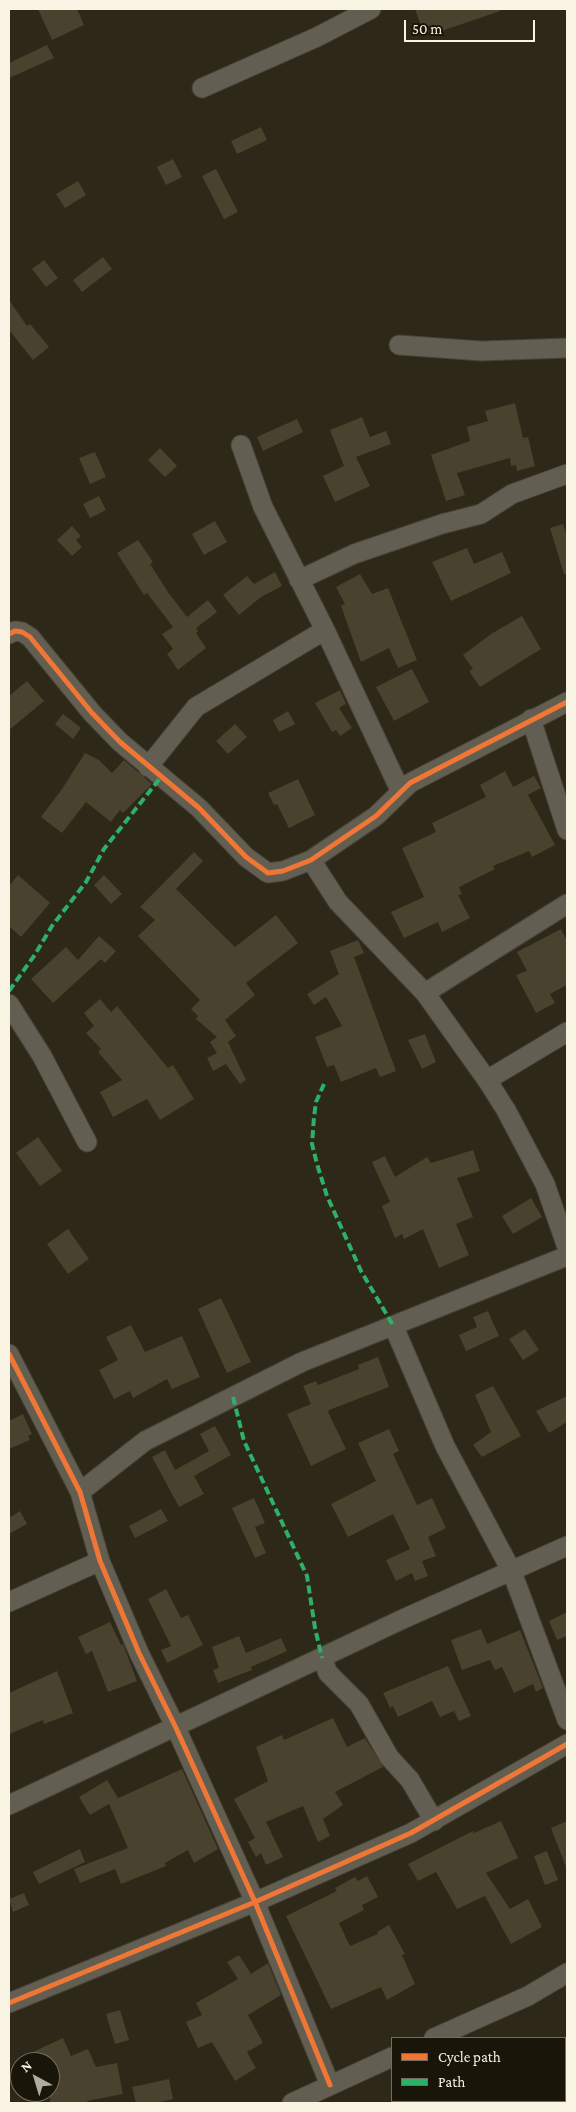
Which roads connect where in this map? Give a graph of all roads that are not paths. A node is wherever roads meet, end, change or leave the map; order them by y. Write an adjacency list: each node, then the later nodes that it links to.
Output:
1 (371, 9): 2 (street)
2 (202, 88)
3 (399, 345): 4 (street)
4 (567, 348)
5 (241, 445): 7 (street)
6 (567, 474): 7 (street)
7 (299, 580): 8 (street)
8 (325, 630): 12 (street); 13 (street)
9 (9, 634): 12 (street)
10 (567, 702): 11 (street)
11 (531, 720): 13 (street); 14 (street)
12 (148, 767): 15 (street)
13 (400, 790): 15 (street)
14 (567, 830)
15 (311, 860): 17 (street)
16 (567, 904): 17 (street)
17 (425, 993): 20 (street)
18 (9, 1004): 21 (street)
19 (567, 1032): 20 (street)
20 (487, 1080): 22 (street)
21 (87, 1142)
22 (567, 1247)
23 (567, 1256): 24 (street)
24 (394, 1327): 26 (street); 29 (street)
25 (9, 1354): 26 (street)
26 (80, 1492): 28 (street)
27 (567, 1546): 29 (street)
28 (100, 1561): 30 (street); 33 (street)
29 (512, 1572): 31 (street); 32 (street)
30 (9, 1602)
31 (322, 1658): 33 (street); 36 (street)
32 (567, 1720)
33 (176, 1728): 35 (street); 37 (street)
34 (567, 1744): 36 (street)
35 (9, 1805)
36 (434, 1821): 37 (street)
37 (255, 1902): 39 (street); 42 (street)
38 (567, 1973): 40 (street)
39 (9, 2003)
40 (436, 2037)
41 (391, 2057): 42 (street)
42 (330, 2085): 43 (street)
43 (292, 2103)

